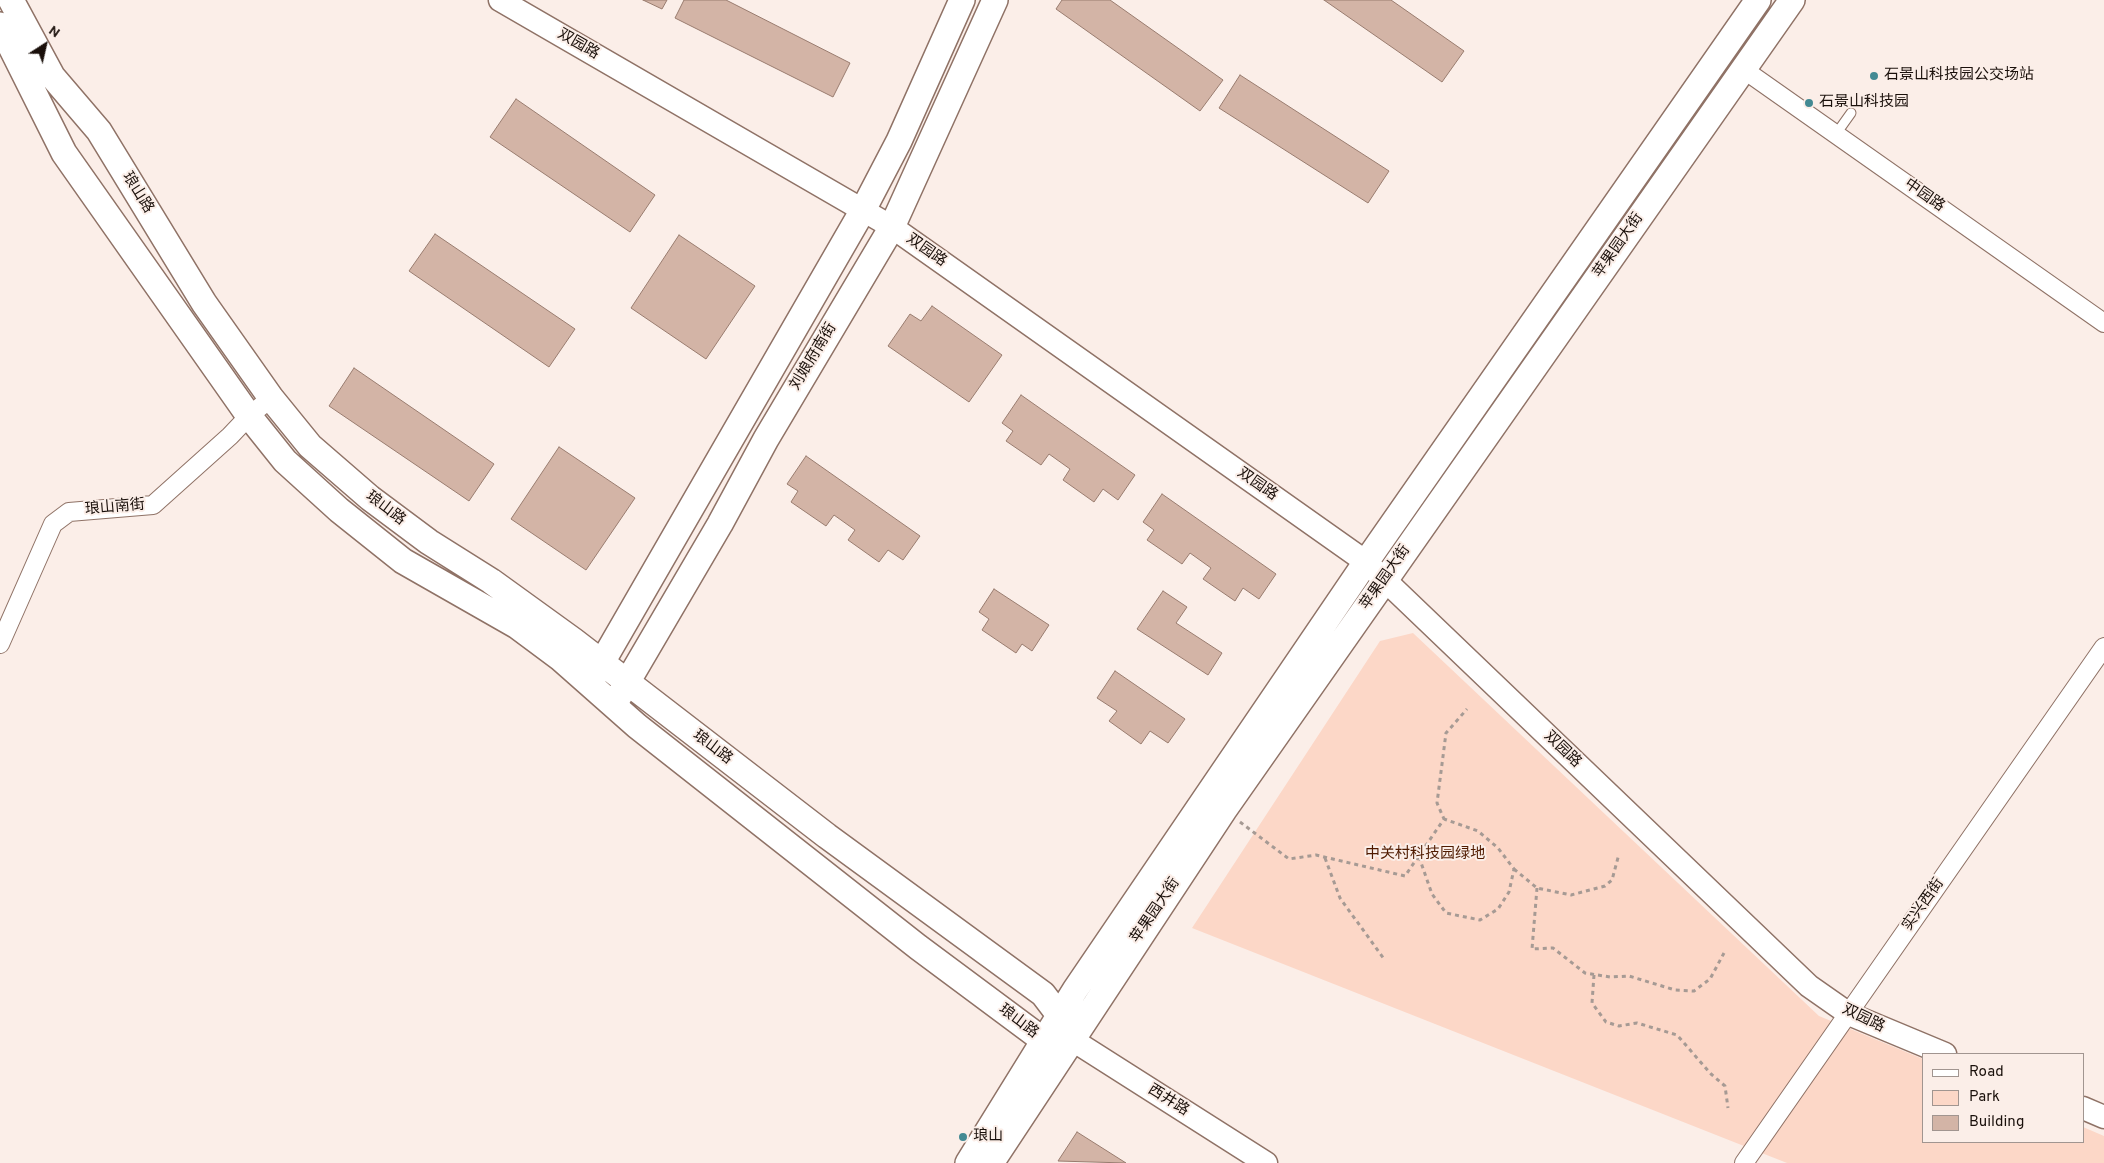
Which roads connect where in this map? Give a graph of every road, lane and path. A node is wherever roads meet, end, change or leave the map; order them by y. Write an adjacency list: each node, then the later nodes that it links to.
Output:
1 (11, 0): 14 (main road, 琅山路)
2 (500, 0): 11 (street, 双园路)
3 (962, 0): 11 (main road, 刘娘府南街)
4 (995, 0): 12 (main road, 刘娘府南街)
5 (1758, 0): 16 (main road, 苹果园大街)
6 (1792, 0): 8 (main road, 苹果园大街)
7 (0, 25): 15 (main road, 琅山路)
8 (1743, 69): 10 (street, 中园路); 17 (main road, 苹果园大街)
9 (1851, 113): 10 (lane)
10 (1836, 134): 13 (street, 中园路)
11 (863, 210): 12 (street, 双园路); 20 (main road, 刘娘府南街)
12 (892, 227): 16 (street, 双园路); 21 (main road, 刘娘府南街)
13 (2104, 323)
14 (271, 398): 15 (street, 琅山南街); 20 (main road, 琅山路)
15 (249, 416): 18 (street, 琅山南街); 20 (main road, 琅山路)
16 (1366, 562): 17 (street, 双园路); 35 (main road, 苹果园大街)
17 (1384, 580): 24 (main road, 苹果园大街); 34 (street, 双园路)
18 (0, 644)
19 (2104, 647): 34 (street, 实兴西街)
20 (596, 673): 21 (main road, 琅山路); 22 (main road, 琅山路)
21 (627, 684): 22 (main road, 刘娘府南街); 35 (main road, 琅山路)
22 (614, 705): 37 (main road, 琅山路)
23 (1467, 709): 25 (path)
24 (1224, 810): 28 (path); 36 (main road, 苹果园大街)
25 (1444, 819): 27 (path); 29 (path)
26 (1619, 854): 30 (path)
27 (1419, 856): 28 (path); 29 (path)
28 (1325, 858): 32 (path)
29 (1514, 869): 30 (path)
30 (1537, 888): 33 (path)
31 (1724, 953): 33 (path)
32 (1384, 959)
33 (1594, 975): 39 (path)
34 (1849, 1014): 38 (street, 双园路); 45 (street, 实兴西街)
35 (1060, 1015): 36 (main road, 琅山路); 37 (main road, 苹果园大街)
36 (1071, 1039): 37 (main road, 琅山路); 43 (main road, 苹果园大街); 44 (street, 西井路)
37 (1043, 1040): 42 (main road, 苹果园大街)
38 (1943, 1053)
39 (1728, 1108)
40 (2084, 1108): 41 (street)
41 (2104, 1117)
42 (968, 1163)
43 (991, 1163)
44 (1266, 1163)
45 (1744, 1163)

